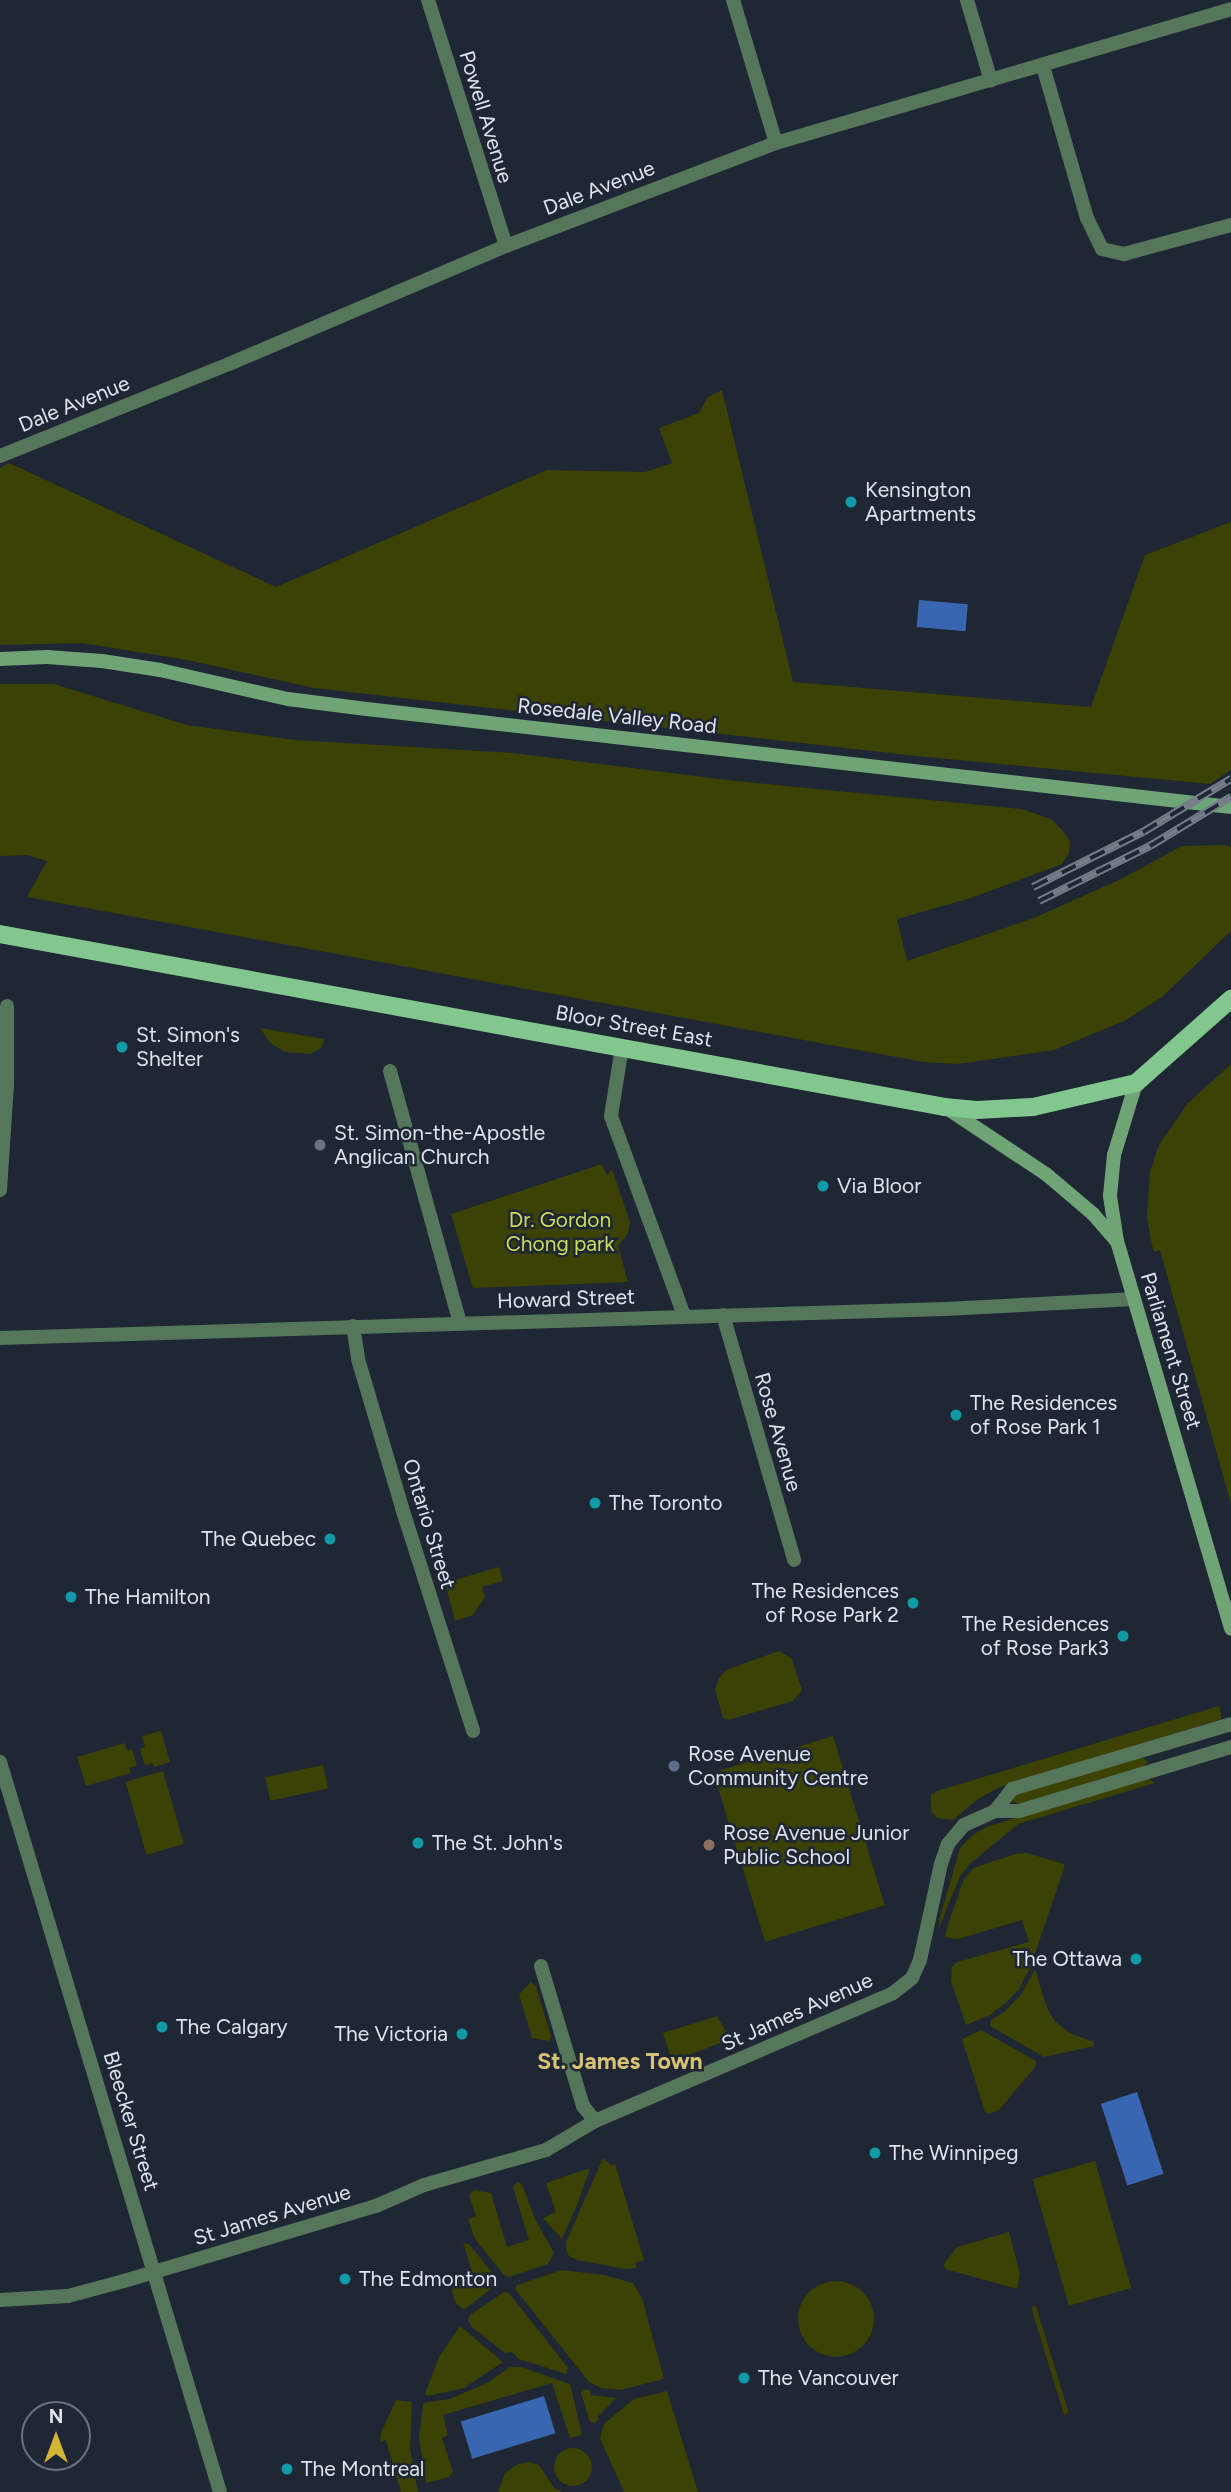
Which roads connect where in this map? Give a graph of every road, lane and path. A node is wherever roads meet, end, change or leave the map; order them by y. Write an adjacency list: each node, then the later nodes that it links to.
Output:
1 (428, 0): 9 (street, Powell Avenue)
2 (733, 0): 7 (street)
3 (968, 0): 6 (street)
4 (1231, 9): 5 (street, Dale Avenue)
5 (1043, 66): 6 (street, Dale Avenue); 8 (street)
6 (991, 81): 7 (street, Dale Avenue)
7 (776, 143): 9 (street, Dale Avenue)
8 (1231, 225)
9 (506, 246): 10 (street, Dale Avenue)
10 (0, 456)
11 (0, 659): 12 (street, Rosedale Valley Road)
12 (1231, 807)
13 (0, 934): 16 (main road, Bloor Street East)
14 (1231, 999): 18 (main road, Bloor Street East)
15 (8, 1006): 20 (street)
16 (622, 1047): 19 (main road, Bloor Street East); 24 (street)
17 (390, 1071): 25 (street)
18 (1136, 1083): 19 (main road, Bloor Street East); 21 (street, Parliament Street)
19 (944, 1107): 21 (street)
20 (0, 1190)
21 (1117, 1241): 22 (street, Parliament Street)
22 (1134, 1299): 23 (street, Howard Street); 29 (street, Parliament Street)
23 (723, 1315): 24 (street, Howard Street); 28 (street, Rose Avenue)
24 (684, 1316): 25 (street, Howard Street)
25 (460, 1323): 26 (street, Howard Street)
26 (353, 1326): 27 (street, Howard Street); 31 (street, Ontario Street)
27 (0, 1338)
28 (794, 1560)
29 (1231, 1629)
30 (1231, 1724): 34 (street, St James Avenue)
31 (473, 1731)
32 (1231, 1747): 34 (street, St James Avenue)
33 (0, 1762): 37 (street, Bleecker Street)
34 (995, 1811): 36 (street, St James Avenue)
35 (541, 1966): 36 (street)
36 (596, 2121): 37 (street, St James Avenue)
37 (155, 2272): 38 (street, St James Avenue); 39 (street, Bleecker Street)
38 (0, 2300)
39 (220, 2492)

